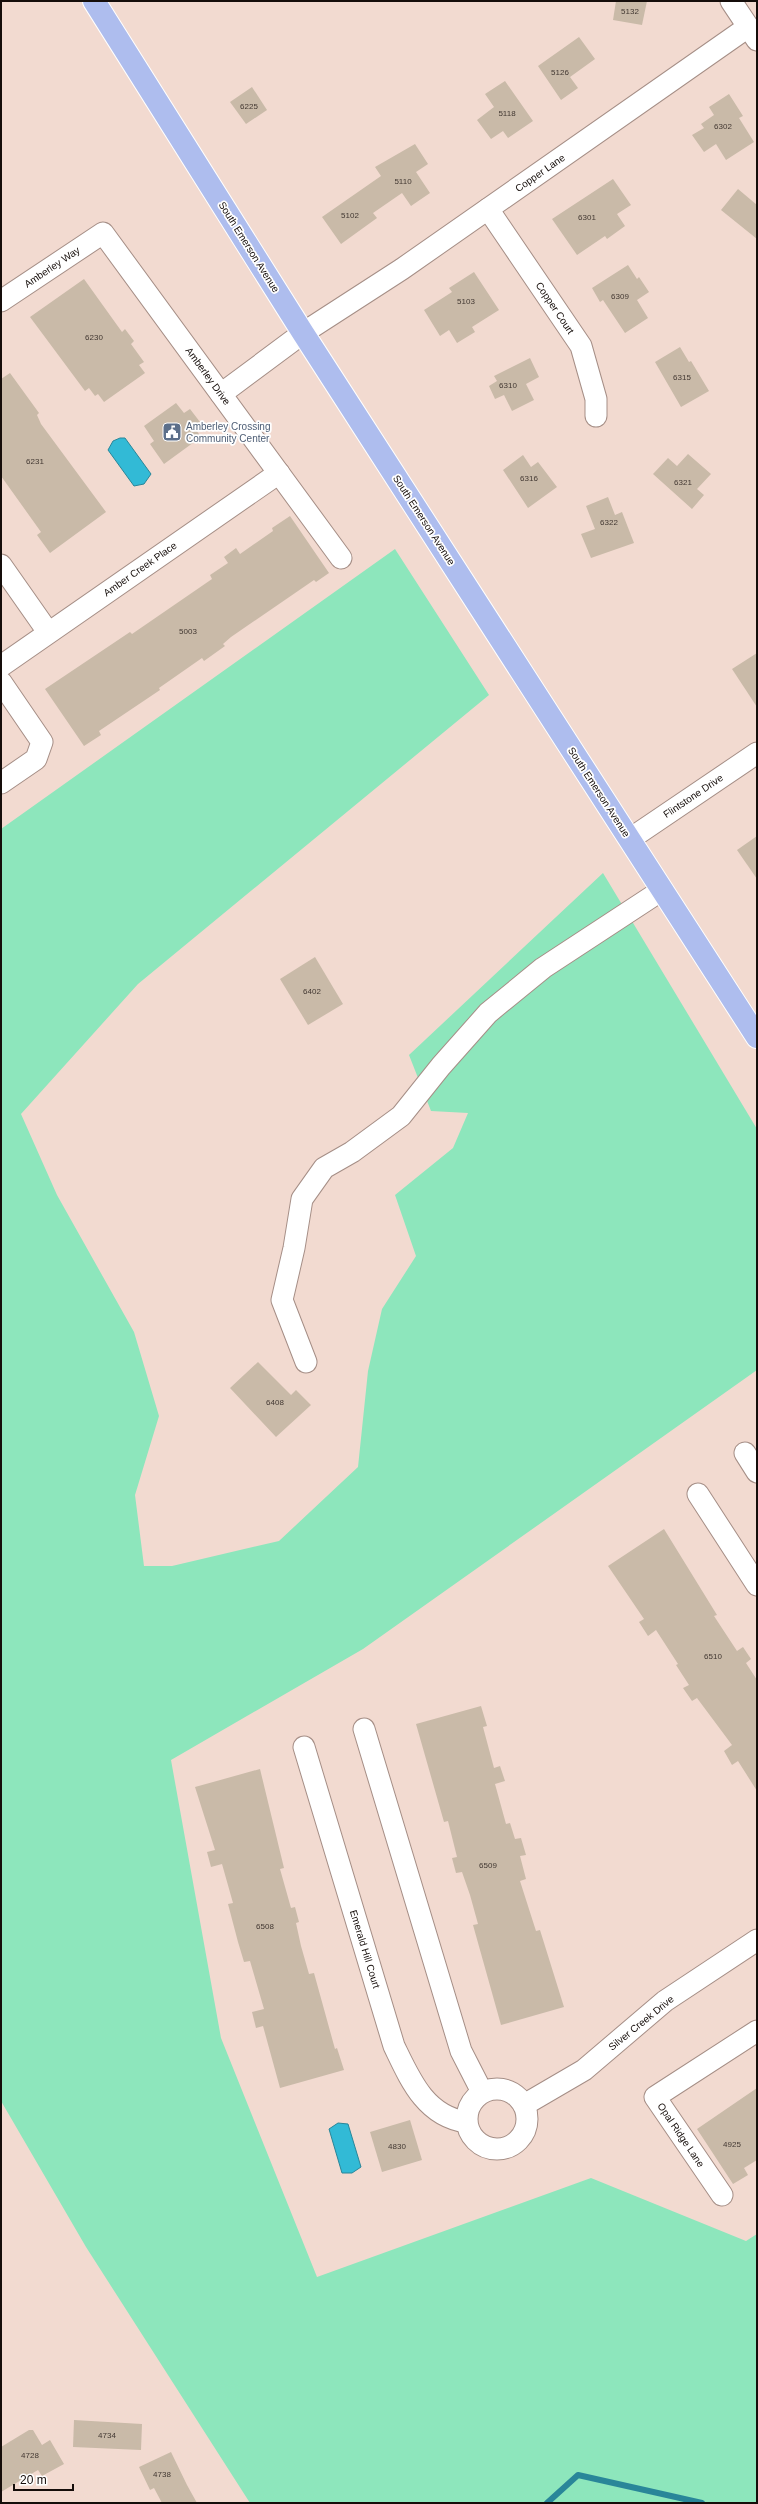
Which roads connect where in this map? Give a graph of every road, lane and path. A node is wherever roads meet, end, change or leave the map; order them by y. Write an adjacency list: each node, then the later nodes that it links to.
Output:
1 (94, 1): 7 (main road, South Emerson Avenue)
2 (731, 1): 3 (street, Copper Lane)
3 (753, 33): 4 (street, Copper Lane)
4 (488, 209): 7 (street, Copper Lane); 9 (street, Copper Court)
5 (103, 233): 6 (street, Amberley Way); 8 (street, Amberley Drive)
6 (1, 301)
7 (303, 333): 8 (street, Copper Lane); 18 (main road, South Emerson Avenue)
8 (221, 394): 10 (street, Amberley Drive)
9 (596, 416)
10 (279, 473): 11 (street, Amberley Drive); 13 (street, Amber Creek Place)
11 (341, 558)
12 (1, 565): 13 (street)
13 (48, 632): 14 (street, Amber Creek Place)
14 (1, 666)
15 (1, 682): 17 (street)
16 (757, 753): 18 (street, Flintstone Drive)
17 (1, 783)
18 (630, 839): 19 (main road, South Emerson Avenue)
19 (662, 890): 20 (main road, South Emerson Avenue); 21 (street)
20 (757, 1037)
21 (306, 1362)
22 (745, 1453): 23 (street)
23 (757, 1472)
24 (698, 1494): 25 (street)
25 (757, 1585)
26 (364, 1729): 30 (street)
27 (304, 1747): 32 (street, Emerald Hill Court)
28 (757, 1940): 31 (street, Silver Creek Drive)
29 (757, 2031): 33 (street, Opal Ridge Lane)
30 (482, 2092): 31 (street); 32 (street)
31 (524, 2105): 32 (street)
32 (466, 2122)
33 (722, 2195)

